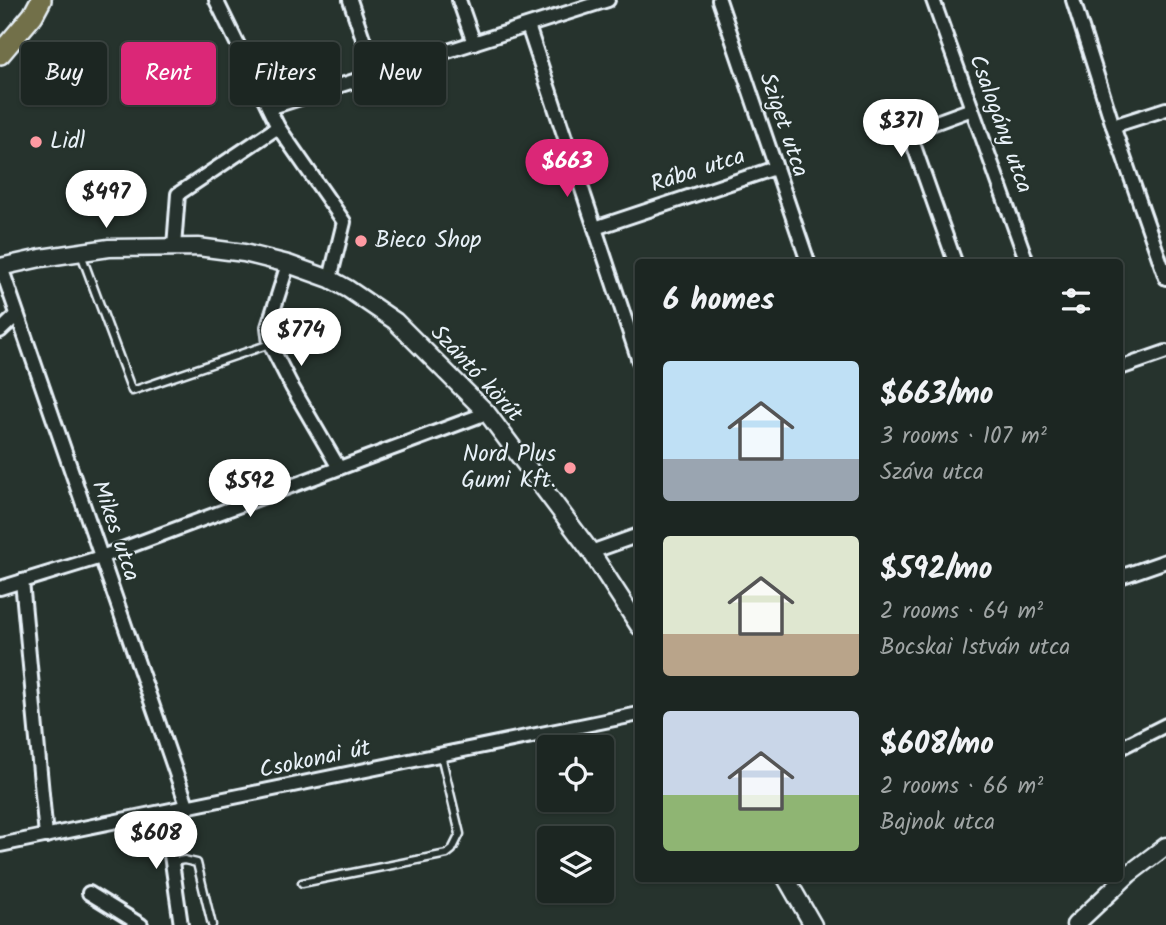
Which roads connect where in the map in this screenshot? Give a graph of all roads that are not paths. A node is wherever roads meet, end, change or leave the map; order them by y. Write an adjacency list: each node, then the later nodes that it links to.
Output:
1 (41, 0): 14 (main road)
2 (216, 0): 16 (street)
3 (350, 0): 11 (street)
4 (459, 0): 12 (street)
5 (608, 0): 9 (street)
6 (719, 0): 21 (street, Sziget utca)
7 (933, 0): 17 (street, Csalogány utca)
8 (1073, 0): 19 (street)
9 (565, 6): 10 (street)
10 (528, 26): 12 (street); 22 (street)
11 (364, 42)
12 (474, 43): 13 (street)
13 (446, 52)
14 (0, 54)
15 (354, 81): 16 (street)
16 (269, 108): 20 (street)
17 (972, 109): 26 (street); 27 (street, Csalogány utca)
18 (1166, 109): 19 (street)
19 (1113, 126): 28 (street)
20 (278, 127): 23 (street); 32 (street)
21 (775, 168): 22 (street, Rába utca); 25 (street, Sziget utca)
22 (594, 228): 36 (street)
23 (174, 247): 24 (street, Szántó körút); 29 (street, Szántó körút)
24 (80, 252): 30 (street, Szántó körút); 35 (lane)
25 (807, 259)
26 (954, 259)
27 (1026, 259)
28 (1163, 260): 31 (street)
29 (288, 264): 32 (street, Szántó körút); 35 (street)
30 (1, 267): 33 (street, Mikes utca)
31 (1166, 278)
32 (330, 279): 39 (street, Szántó körút)
33 (17, 315): 34 (street); 43 (street, Mikes utca)
34 (0, 331)
35 (270, 344): 40 (street)
36 (635, 349)
37 (1166, 352): 38 (street)
38 (1123, 367)
39 (487, 413): 40 (street); 42 (street, Szántó körút)
40 (340, 468): 43 (street)
41 (635, 536): 42 (street)
42 (591, 552): 48 (street, Szántó körút)
43 (101, 557): 46 (street); 53 (street, Mikes utca)
44 (1166, 561): 45 (street)
45 (1123, 576)
46 (22, 581): 47 (street); 55 (street)
47 (0, 589)
48 (635, 619)
49 (635, 715): 52 (street, Csokonai út)
50 (1166, 725): 51 (street)
51 (1123, 746)
52 (441, 755): 53 (street, Csokonai út); 62 (lane)
53 (188, 808): 54 (street, Csokonai út)
54 (165, 813): 55 (street, Csokonai út); 58 (street)
55 (46, 836): 56 (street, Csokonai út)
56 (0, 845)
57 (1166, 846): 59 (street)
58 (172, 862): 65 (street); 66 (lane)
59 (1123, 880)
60 (793, 882): 67 (street)
61 (1121, 882): 68 (street)
62 (302, 883)
63 (89, 893): 64 (street)
64 (141, 925)
65 (181, 925)
66 (212, 925)
67 (813, 925)
68 (1075, 925)

